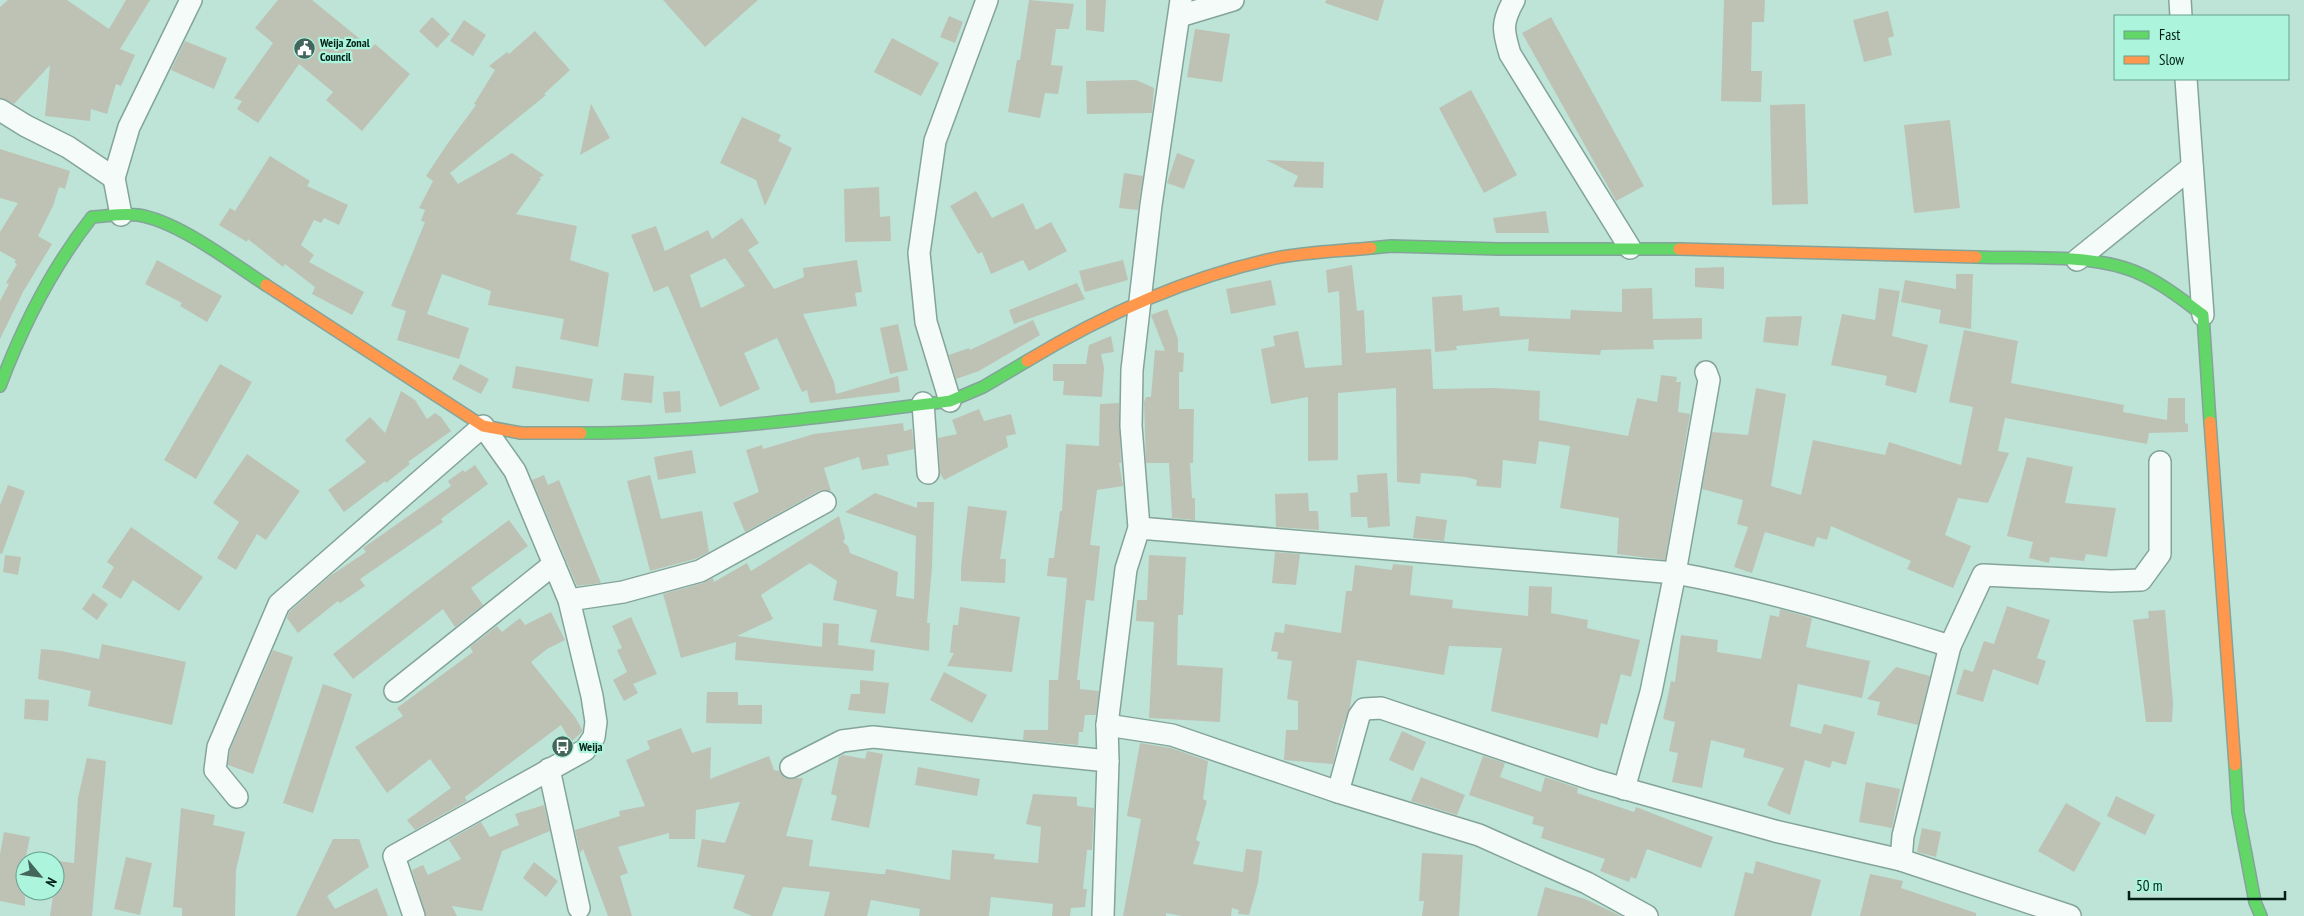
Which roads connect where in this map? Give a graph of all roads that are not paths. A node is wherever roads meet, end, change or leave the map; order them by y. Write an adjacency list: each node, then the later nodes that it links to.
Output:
1 (191, 0): 11 (street)
2 (987, 0): 19 (street)
3 (1232, 0): 6 (street)
4 (1514, 0): 13 (street)
5 (2180, 0): 7 (street)
6 (1180, 8): 15 (street)
7 (2181, 15)
8 (2186, 80): 10 (street)
9 (0, 110): 11 (street)
10 (2192, 167): 14 (street); 16 (street)
11 (114, 178): 12 (street)
12 (121, 215): 18 (street); 21 (street)
13 (1630, 248): 14 (street); 15 (street)
14 (2077, 260): 16 (street)
15 (1138, 303): 19 (street); 25 (street)
16 (2203, 315): 44 (street)
17 (1706, 372): 27 (street)
18 (0, 386)
19 (950, 401): 20 (street)
20 (923, 404): 21 (street); 23 (street)
21 (483, 426): 26 (street); 37 (street)
22 (2160, 462): 29 (street)
23 (928, 473)
24 (825, 502): 28 (street)
25 (1139, 528): 27 (street); 31 (street)
26 (554, 564): 28 (street); 30 (street)
27 (1675, 573): 29 (street); 35 (street)
28 (569, 600): 34 (street)
29 (1950, 646): 38 (street)
30 (395, 691)
31 (1107, 725): 32 (street); 36 (street)
32 (1108, 761): 33 (street); 41 (street)
33 (791, 767)
34 (549, 769): 39 (street); 40 (street)
35 (1624, 789): 36 (street); 38 (street)
36 (1338, 792): 42 (street)
37 (237, 797)
38 (1901, 860): 43 (street)
39 (579, 908)
40 (414, 916)
41 (1103, 916)
42 (1647, 916)
43 (2070, 916)
44 (2261, 916)

